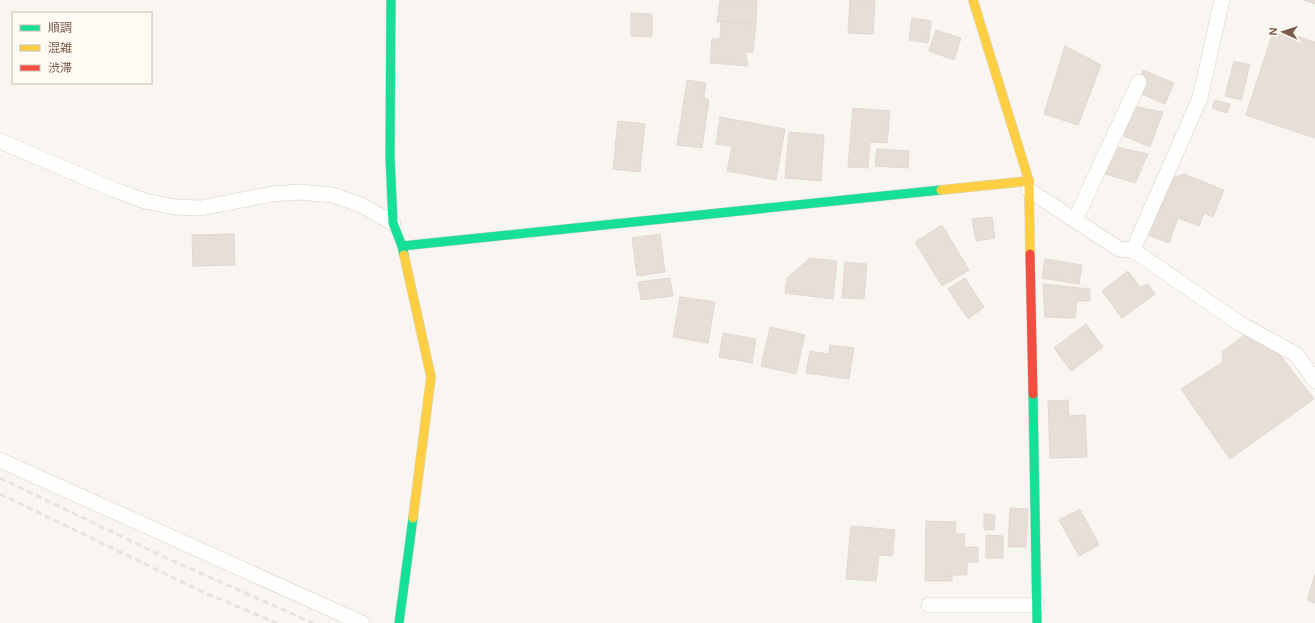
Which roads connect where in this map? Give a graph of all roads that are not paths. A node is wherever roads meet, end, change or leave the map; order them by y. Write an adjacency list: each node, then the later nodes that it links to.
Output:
1 (391, 0): 8 (street)
2 (973, 0): 6 (street)
3 (1222, 0): 10 (street)
4 (1139, 82): 7 (street)
5 (0, 141): 8 (street)
6 (1029, 186): 7 (street); 9 (street); 14 (street)
7 (1075, 220): 10 (street)
8 (393, 223): 9 (street)
9 (402, 246): 16 (street)
10 (1133, 250): 11 (street)
11 (1315, 381)
12 (0, 460): 15 (street)
13 (929, 604): 14 (street)
14 (1037, 605): 17 (street)
15 (362, 623)
16 (398, 623)
17 (1037, 623)

